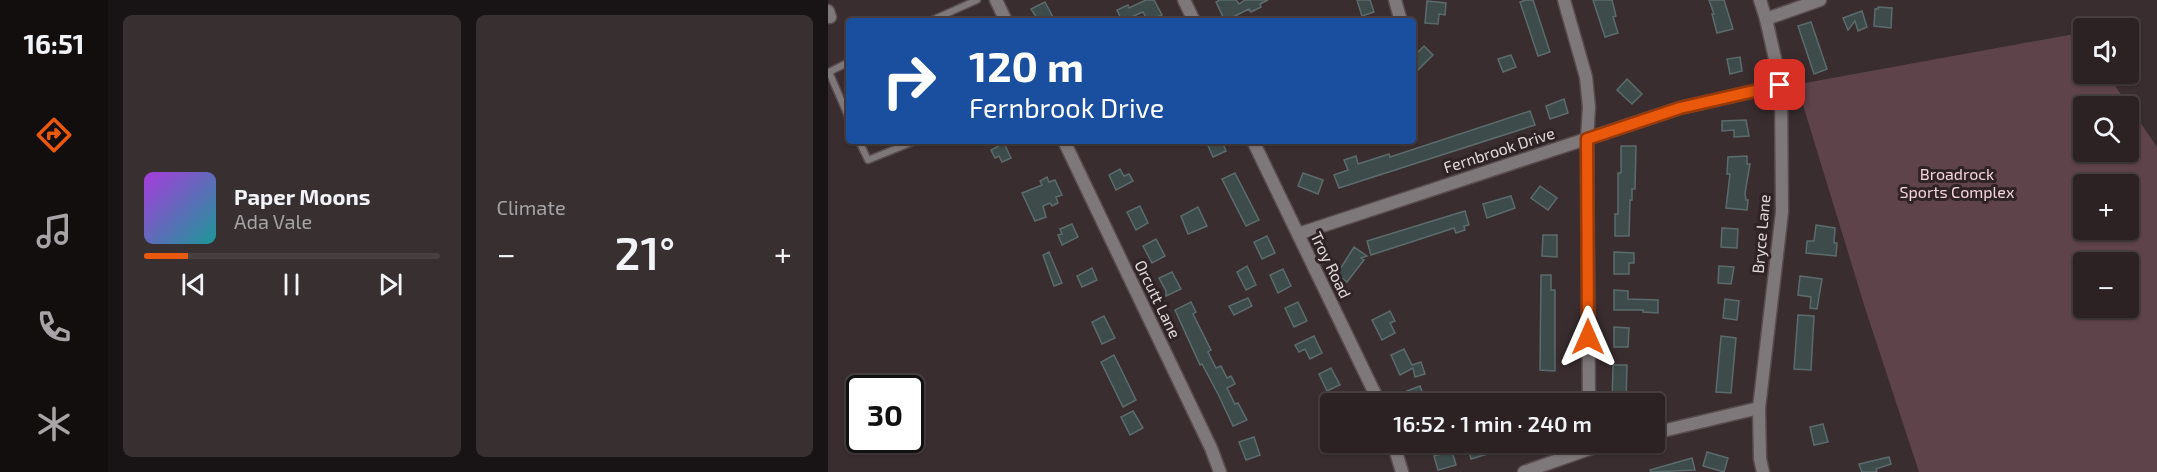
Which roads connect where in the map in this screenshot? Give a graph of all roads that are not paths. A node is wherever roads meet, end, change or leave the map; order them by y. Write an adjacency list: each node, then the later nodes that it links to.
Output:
1 (977, 0): 8 (lane)
2 (996, 0): 9 (street)
3 (1184, 0): 10 (street)
4 (1395, 0): 11 (street)
5 (1564, 0): 16 (street)
6 (1760, 0): 12 (street, Bryce Lane)
7 (1820, 0): 12 (street)
8 (937, 18)
9 (1005, 18)
10 (1193, 18)
11 (1400, 18)
12 (1766, 19): 14 (street, Bryce Lane)
13 (846, 64): 15 (lane)
14 (1780, 85): 16 (street, Fernbrook Drive); 24 (street, Bryce Lane)
15 (846, 111)
16 (1587, 139): 21 (street, Fernbrook Drive); 23 (street)
17 (860, 144): 18 (lane)
18 (908, 144)
19 (1065, 144): 28 (street, Orcutt Lane)
20 (1254, 144): 21 (street, Troy Road)
21 (1298, 234): 22 (street, Troy Road)
22 (1375, 393)
23 (1589, 393)
24 (1759, 408): 25 (street); 31 (street, Bryce Lane)
25 (1665, 430)
26 (1396, 453): 29 (street)
27 (1572, 453): 30 (street)
28 (1220, 472)
29 (1402, 472)
30 (1524, 472)
31 (1763, 472)

